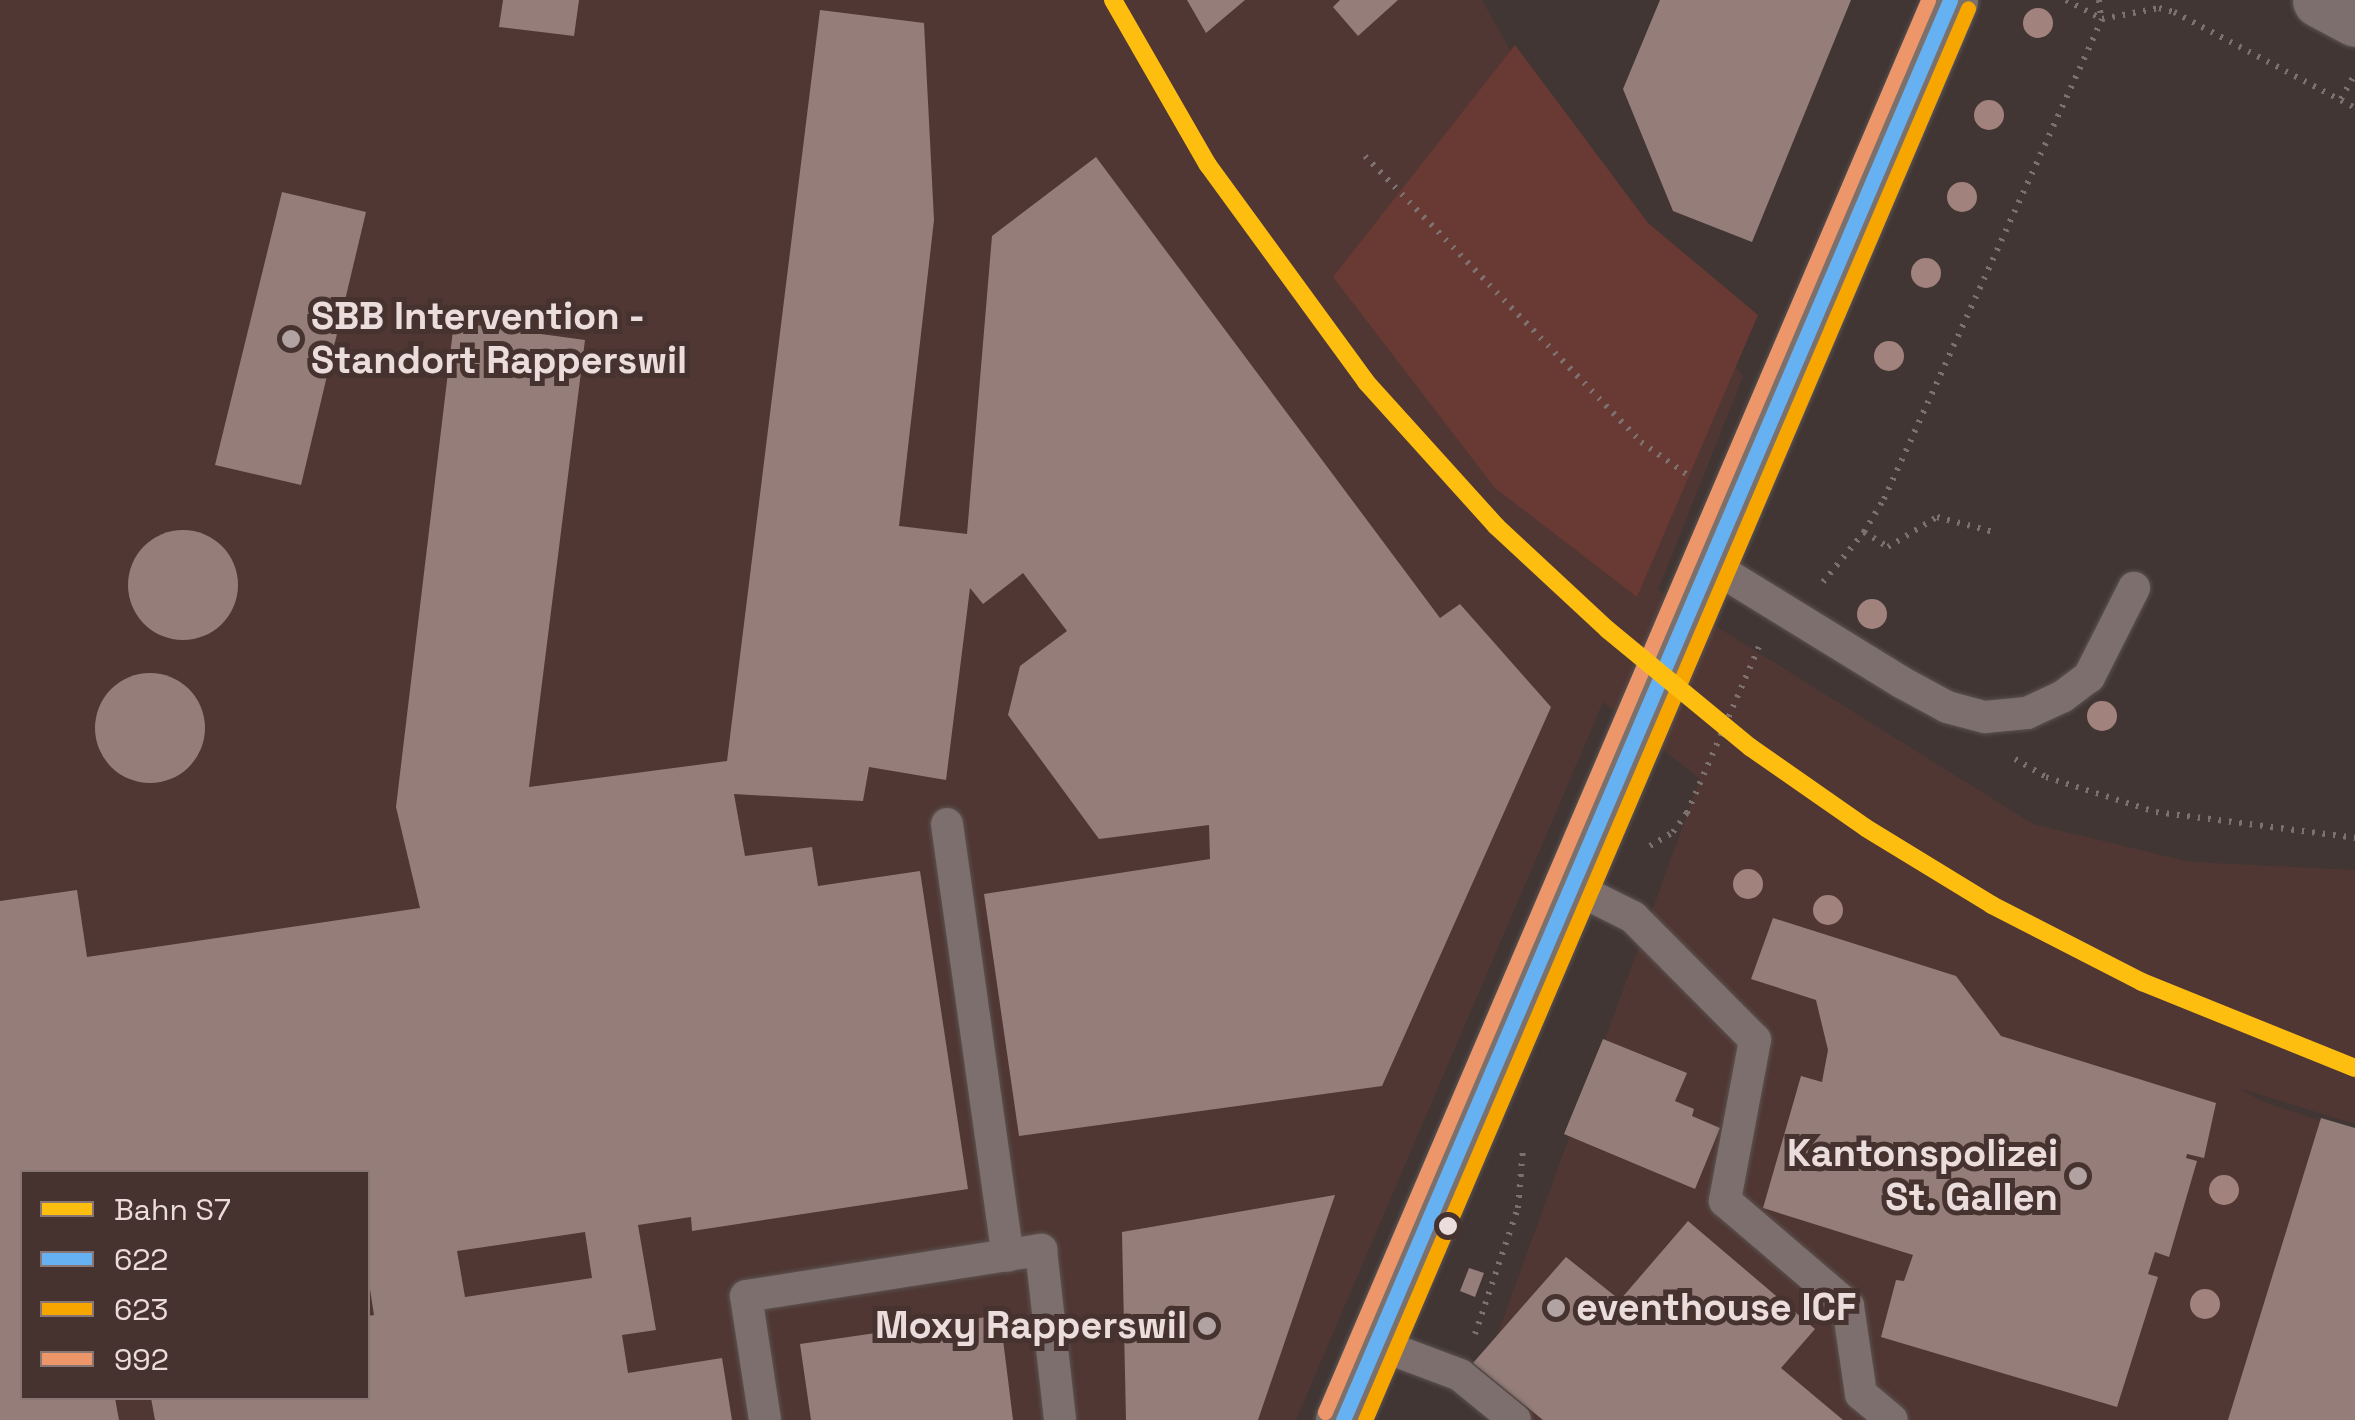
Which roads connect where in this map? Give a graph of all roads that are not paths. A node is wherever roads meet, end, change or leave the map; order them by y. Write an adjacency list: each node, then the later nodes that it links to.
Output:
1 (1950, 0): 4 (main road)
2 (2320, 0): 3 (street)
3 (2355, 19)
4 (1711, 565): 5 (lane); 7 (main road)
5 (2134, 588)
6 (947, 824): 8 (lane)
7 (1573, 887): 9 (main road); 14 (lane)
8 (1008, 1256): 10 (lane); 11 (lane)
9 (1375, 1344): 12 (main road); 13 (lane)
10 (766, 1420)
11 (1060, 1420)
12 (1344, 1420)
13 (1515, 1420)
14 (1892, 1420)

